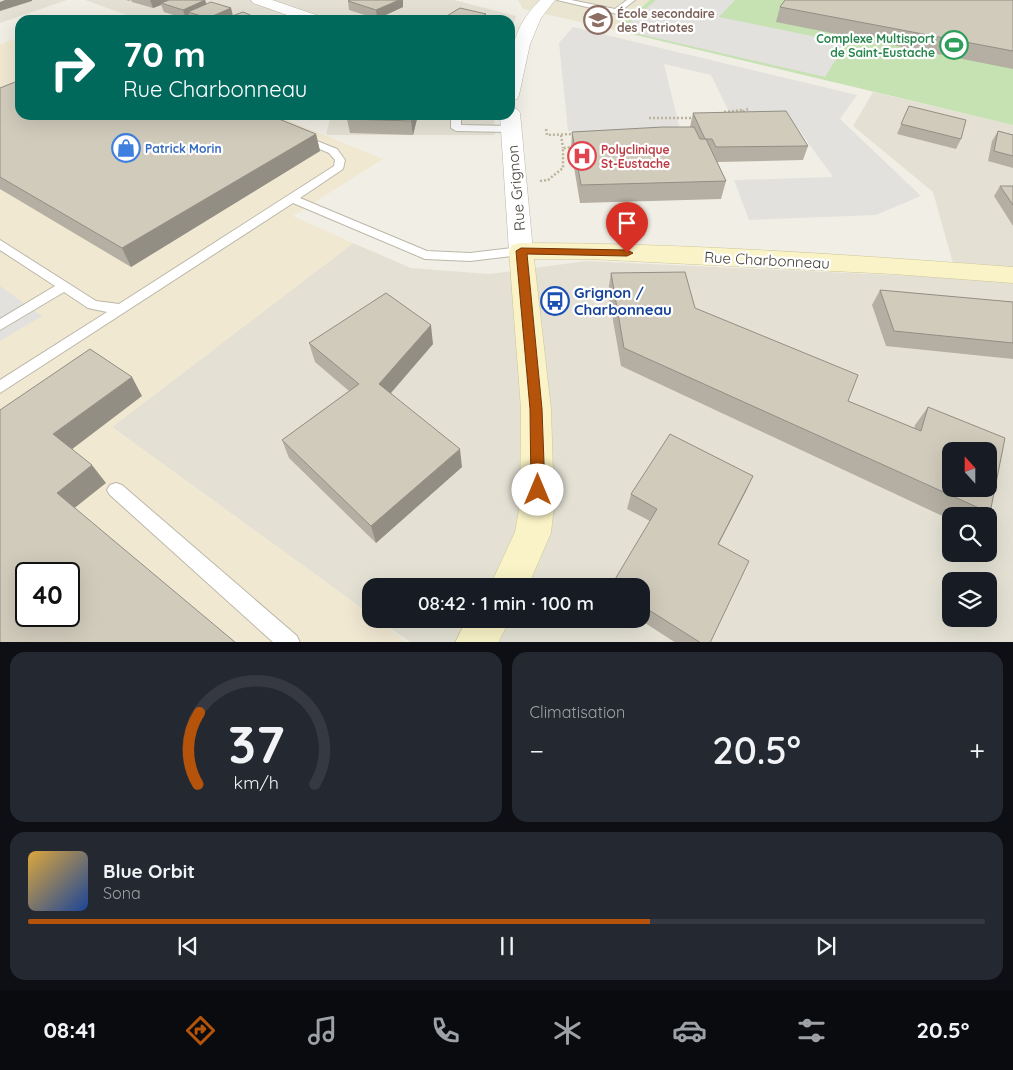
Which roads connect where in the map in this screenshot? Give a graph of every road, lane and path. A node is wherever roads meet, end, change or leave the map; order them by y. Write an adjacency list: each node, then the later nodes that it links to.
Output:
1 (258, 0): 5 (street)
2 (548, 0): 6 (street)
3 (561, 0): 4 (lane)
4 (631, 0)
5 (302, 15)
6 (515, 60)
7 (722, 113): 8 (path)
8 (734, 115)
9 (703, 117): 10 (path)
10 (649, 118)
11 (456, 120): 12 (lane)
12 (511, 121): 22 (street, Rue Grignon)
13 (546, 129): 16 (path)
14 (578, 134): 16 (path)
15 (294, 135): 20 (lane)
16 (561, 135): 18 (path)
17 (578, 146): 18 (path)
18 (563, 148): 19 (path)
19 (539, 181)
20 (292, 200): 22 (lane); 25 (lane)
21 (0, 244): 24 (lane)
22 (521, 251): 23 (street, Rue Charbonneau); 29 (street, Rue Grignon)
23 (1013, 275)
24 (64, 286): 25 (lane); 26 (lane)
25 (119, 309): 27 (lane)
26 (0, 325)
27 (0, 387)
28 (116, 490): 31 (lane)
29 (513, 578)
30 (484, 628): 32 (street)
31 (290, 642)
32 (475, 642)

